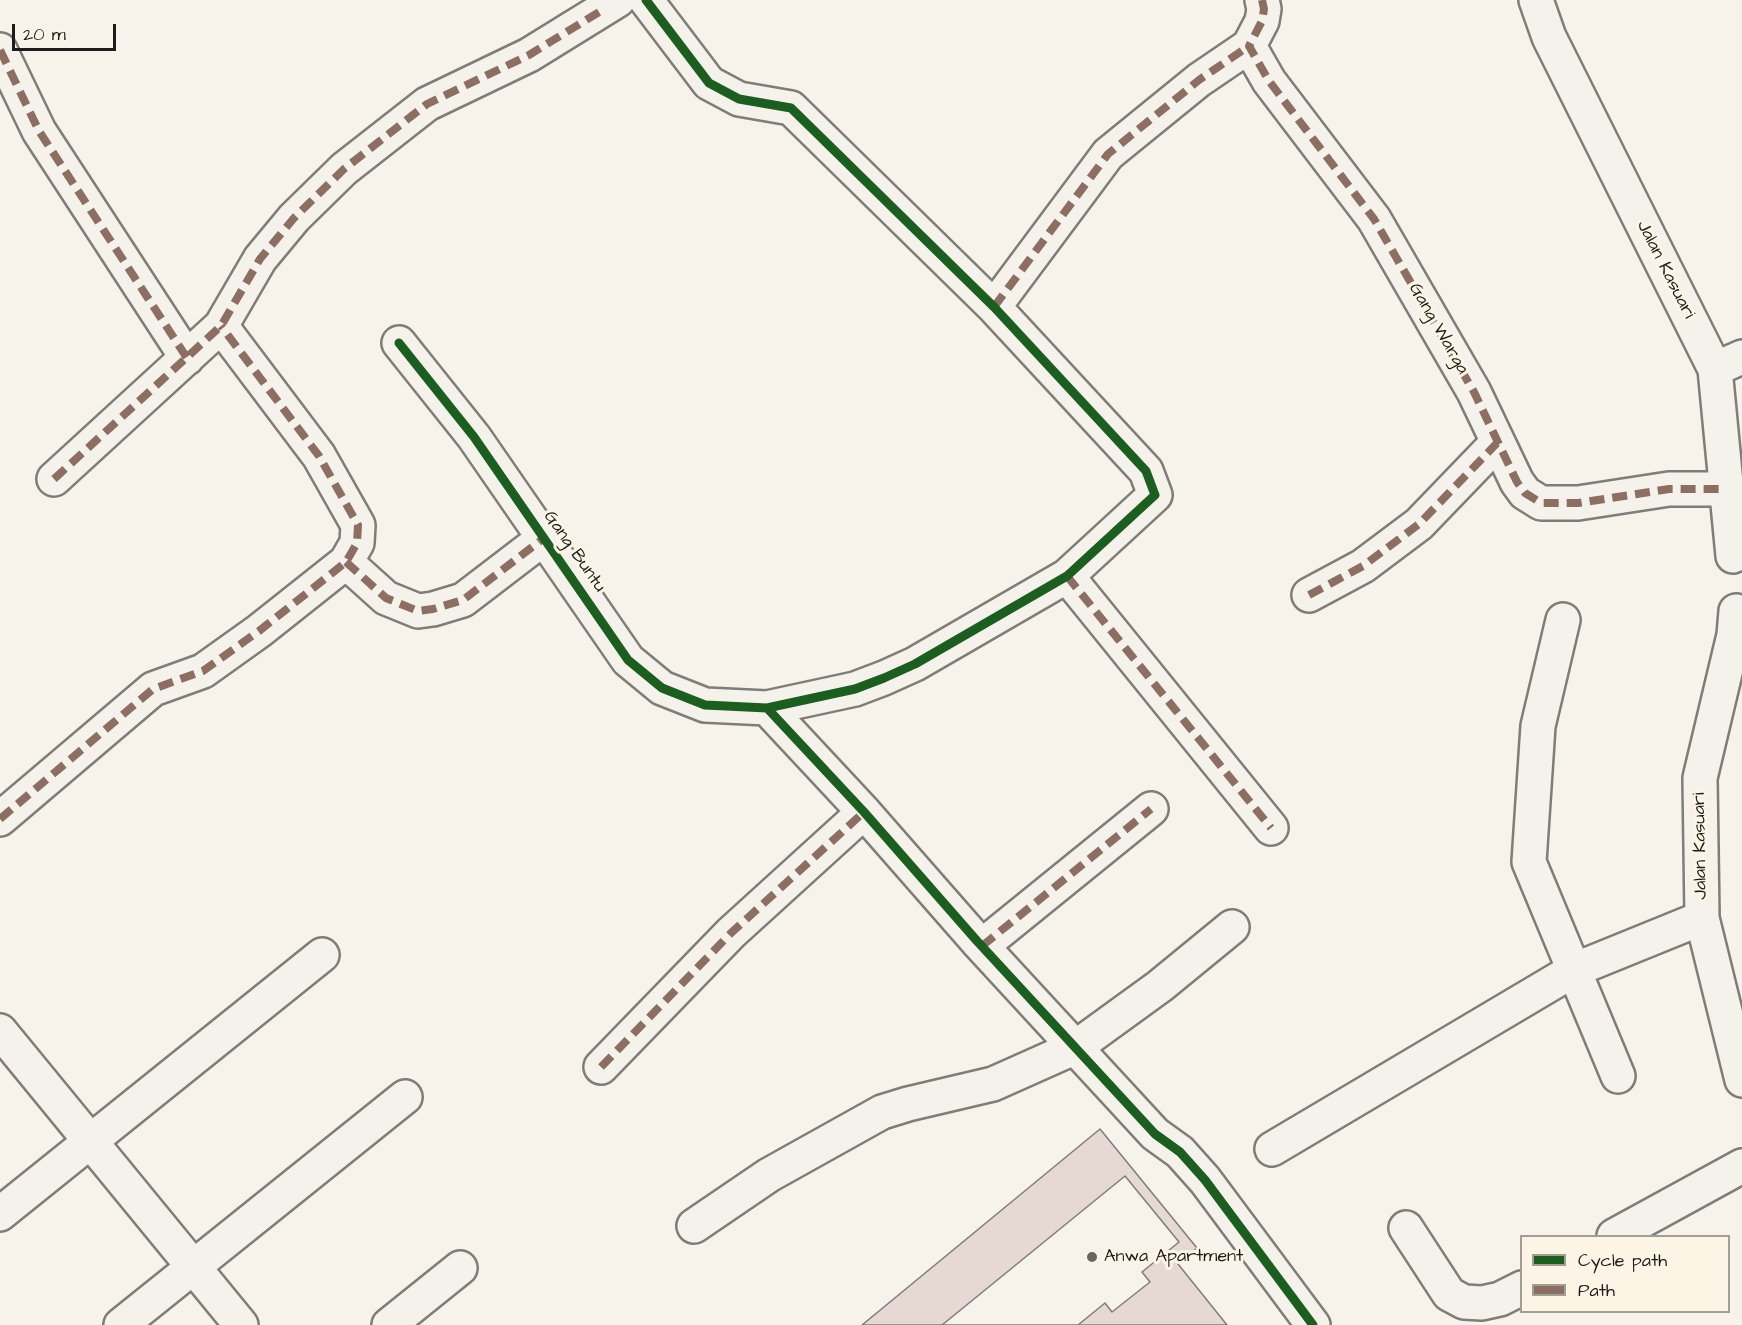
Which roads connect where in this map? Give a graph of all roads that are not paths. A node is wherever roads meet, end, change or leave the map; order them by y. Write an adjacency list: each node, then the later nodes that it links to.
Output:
1 (645, 0): 7 (street)
2 (1262, 0): 5 (street)
3 (1536, 0): 11 (street, Jalan Kasuari)
4 (606, 3): 8 (street)
5 (1249, 46): 7 (street); 12 (street, Gang Warga)
6 (0, 50): 10 (street)
7 (994, 307): 18 (street, Gang Buntu)
8 (221, 326): 10 (street); 17 (street)
9 (399, 343): 15 (street, Gang Buntu)
10 (187, 358): 13 (street)
11 (1728, 363): 14 (street, Jalan Kasuari)
12 (1497, 443): 14 (street, Gang Warga); 19 (street)
13 (54, 479)
14 (1726, 489): 16 (street, Jalan Kasuari)
15 (544, 538): 17 (street); 22 (street, Gang Buntu)
16 (1733, 556)
17 (346, 562): 25 (street)
18 (1067, 576): 22 (street, Gang Buntu); 26 (street)
19 (1310, 595)
20 (1736, 611): 27 (street, Jalan Kasuari)
21 (1563, 620): 31 (street)
22 (767, 708): 24 (street)
23 (1151, 809): 29 (street)
24 (864, 812): 29 (street); 34 (street)
25 (0, 819)
26 (1271, 828)
27 (1702, 918): 31 (street); 36 (street, Jalan Kasuari)
28 (1232, 927): 33 (street)
29 (982, 946): 33 (street)
30 (322, 955): 38 (street)
31 (1574, 970): 35 (street); 39 (street)
32 (0, 1031): 38 (street)
33 (1076, 1047): 42 (street); 51 (street)
34 (601, 1067)
35 (1618, 1076)
36 (1742, 1080)
37 (405, 1097): 45 (street)
38 (90, 1141): 41 (street); 45 (street)
39 (1272, 1149)
40 (1742, 1166): 44 (street)
41 (0, 1214)
42 (694, 1226)
43 (1406, 1228): 47 (street)
44 (1616, 1235)
45 (194, 1267): 48 (street); 49 (street)
46 (459, 1268): 50 (street)
47 (1520, 1289)
48 (122, 1325)
49 (241, 1325)
50 (389, 1325)
51 (1313, 1325)

